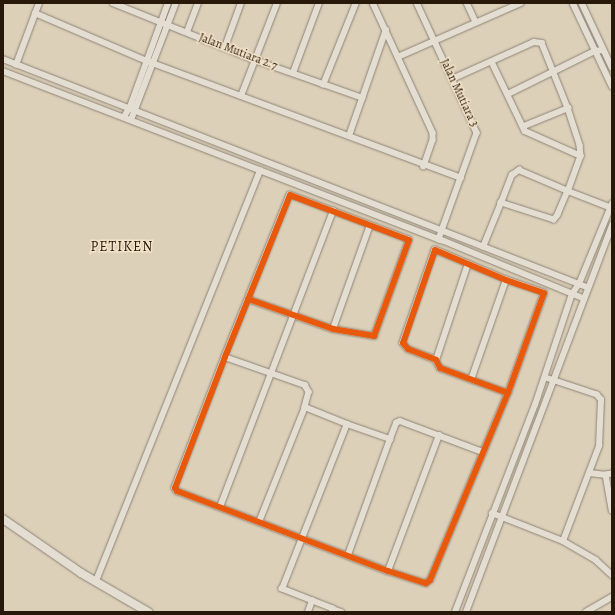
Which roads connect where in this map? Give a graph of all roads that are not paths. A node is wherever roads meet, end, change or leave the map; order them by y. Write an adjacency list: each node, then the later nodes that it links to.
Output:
1 (39, 3): 17 (street)
2 (113, 3): 16 (street, Jalan Mutiara 2.7)
3 (168, 3): 19 (street)
4 (176, 3): 20 (street)
5 (198, 3): 22 (street)
6 (241, 3): 24 (street)
7 (277, 3): 29 (street)
8 (319, 3): 37 (street)
9 (356, 3): 39 (street)
10 (373, 3): 21 (street)
11 (417, 3): 23 (street, Jalan Mutiara 3)
12 (467, 3): 18 (street)
13 (521, 3): 18 (street)
14 (573, 3): 26 (street)
15 (582, 3): 25 (street)
16 (124, 5): 19 (street, Jalan Mutiara 2.7)
17 (35, 13): 30 (street); 33 (street)
18 (476, 22): 23 (street)
19 (161, 23): 20 (street, Jalan Mutiara 2.7); 30 (street)
20 (168, 25): 22 (street, Jalan Mutiara 2.7); 32 (street)
21 (386, 30): 27 (street); 43 (street)
22 (187, 32): 24 (street, Jalan Mutiara 2.7)
23 (434, 41): 27 (street); 38 (street, Jalan Mutiara 3)
24 (225, 47): 29 (street, Jalan Mutiara 2.7)
25 (603, 50): 26 (street); 34 (street)
26 (595, 51): 36 (street); 40 (street)
27 (398, 57): 52 (street)
28 (3, 59): 33 (street)
29 (255, 60): 37 (street, Jalan Mutiara 2.7); 42 (street)
30 (147, 61): 32 (street); 44 (street)
31 (492, 62): 36 (street); 38 (street); 41 (street)
32 (154, 64): 42 (street); 46 (street)
33 (16, 65): 44 (street)
34 (612, 67)
35 (3, 71): 47 (street)
36 (555, 72): 41 (street); 45 (street)
37 (293, 73): 39 (street, Jalan Mutiara 2.7)
38 (452, 80): 54 (street, Jalan Mutiara 3)
39 (323, 85): 43 (street, Jalan Mutiara 2.7)
40 (612, 86)
41 (508, 94): 49 (street)
42 (241, 96): 50 (street)
43 (363, 98): 50 (street)
44 (130, 107): 46 (street); 47 (street)
45 (568, 108): 49 (street); 51 (street)
46 (137, 110): 48 (street); 61 (street)
47 (124, 117): 48 (street)
48 (131, 120): 53 (street)
49 (524, 126): 51 (street)
50 (349, 136): 52 (street)
51 (581, 156): 55 (street)
52 (424, 166): 54 (street)
53 (260, 171): 62 (street); 100 (street)
54 (461, 178): 61 (street, Jalan Mutiara 3)
55 (568, 191): 56 (street); 56 (street); 57 (street)
56 (502, 203): 63 (street)
57 (612, 206): 66 (street)
58 (333, 211): 59 (street); 70 (street); 71 (street)
59 (370, 225): 72 (street); 72 (street)
60 (612, 225): 67 (street)
61 (442, 230): 62 (street, Jalan Mutiara 3); 63 (street)
62 (438, 239): 68 (street)
63 (483, 247): 66 (street)
64 (468, 264): 65 (street); 74 (street); 74 (street)
65 (506, 280): 77 (street); 79 (street)
66 (579, 284): 67 (street); 68 (street)
67 (588, 287): 69 (street)
68 (572, 294): 69 (street); 76 (street)
69 (584, 298): 78 (street)
70 (248, 299): 71 (street); 73 (street)
71 (293, 316): 72 (street); 75 (street)
72 (333, 329)
73 (225, 357): 75 (street); 89 (street)
74 (436, 360): 77 (street)
75 (271, 374): 81 (street); 89 (street)
76 (545, 378): 78 (street); 80 (street)
77 (471, 380): 79 (street)
78 (551, 380): 82 (street); 87 (street)
79 (508, 393): 86 (street)
80 (535, 405): 82 (street); 91 (street)
81 (305, 407): 83 (street); 94 (street)
82 (542, 407): 92 (street)
83 (347, 424): 85 (street); 95 (street)
84 (439, 435): 85 (street); 86 (street); 98 (street)
85 (390, 439): 97 (street)
86 (483, 452): 98 (street)
87 (590, 473): 88 (street); 96 (street)
88 (609, 475): 90 (street)
89 (220, 507): 94 (street)
90 (612, 510)
91 (492, 513): 92 (street); 108 (street)
92 (504, 518): 96 (street); 109 (street)
93 (3, 520): 100 (main road)
94 (259, 522): 95 (street)
95 (302, 538): 97 (street); 102 (street)
96 (563, 541): 99 (street)
97 (348, 555): 98 (street)
98 (388, 571)
99 (612, 575)
100 (96, 581): 105 (main road)
101 (612, 597): 103 (street)
102 (312, 601): 104 (street); 106 (street)
103 (594, 610): 110 (street)
104 (333, 611): 107 (street)
105 (148, 612)
106 (308, 612)
107 (341, 612)
108 (455, 612)
109 (466, 612)
110 (586, 612)

